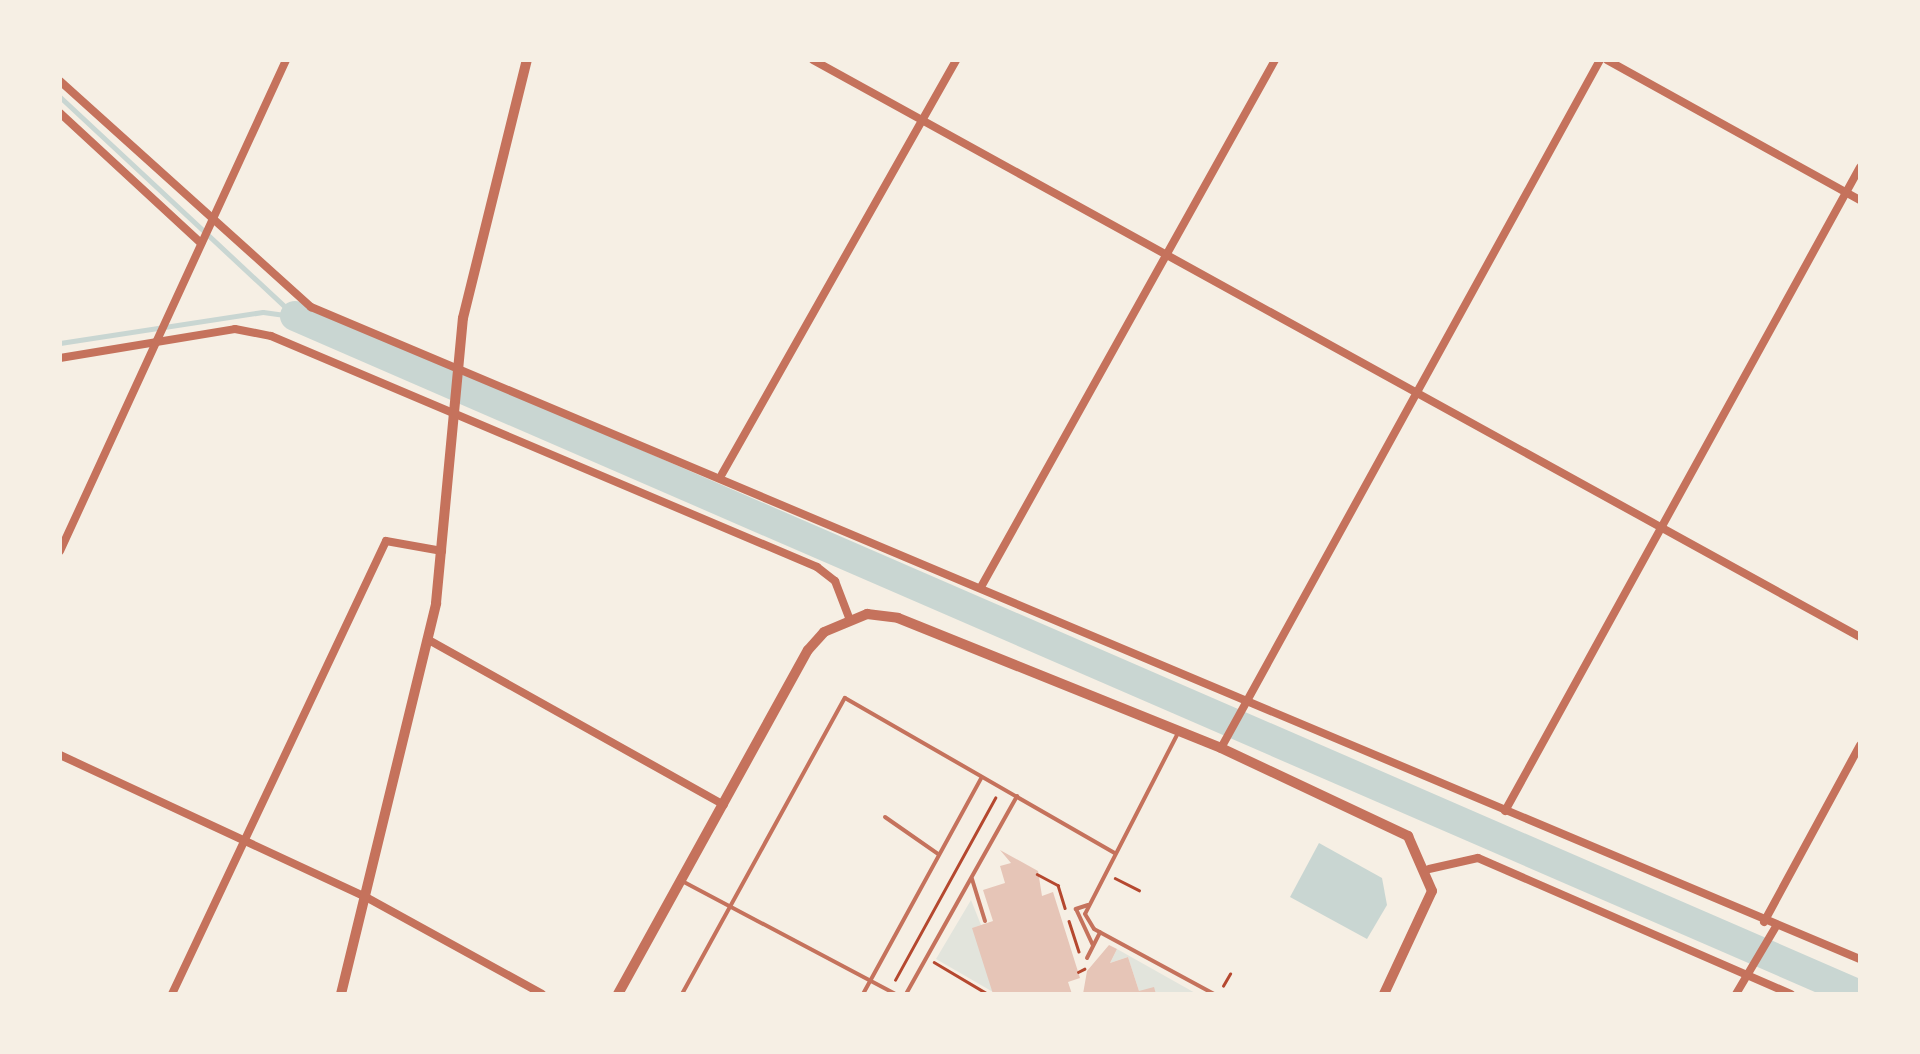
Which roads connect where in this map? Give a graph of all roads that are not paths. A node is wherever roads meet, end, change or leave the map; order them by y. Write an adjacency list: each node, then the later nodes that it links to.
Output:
1 (286, 60): 13 (street)
2 (527, 60): 18 (street)
3 (814, 60): 9 (street)
4 (956, 60): 9 (street)
5 (1275, 60): 15 (street)
6 (1603, 60): 11 (street); 19 (street)
7 (60, 81): 13 (street)
8 (60, 113): 14 (street)
9 (922, 121): 15 (street); 21 (street)
10 (1860, 167): 11 (street)
11 (1846, 192): 12 (street); 22 (street)
12 (1860, 200)
13 (213, 218): 14 (street); 18 (street)
14 (201, 243): 16 (street)
15 (1166, 254): 19 (street); 25 (street)
16 (157, 348): 17 (street); 20 (street); 23 (street)
17 (60, 358)
18 (457, 361): 20 (street); 21 (street)
19 (1418, 390): 22 (street); 29 (street)
20 (453, 413): 24 (street); 26 (street)
21 (722, 474): 25 (street)
22 (1663, 524): 27 (street); 37 (street)
23 (60, 551)
24 (442, 551): 28 (street); 39 (street)
25 (981, 587): 29 (street)
26 (850, 620): 30 (street); 36 (street)
27 (1860, 637)
28 (426, 639): 36 (street); 45 (street)
29 (1246, 702): 31 (street); 37 (street)
30 (1178, 732): 31 (street); 40 (lane)
31 (1223, 744): 42 (street)
32 (1860, 745): 49 (street)
33 (60, 755): 39 (street)
34 (982, 776): 35 (lane); 41 (lane); 47 (lane)
35 (1017, 796): 40 (lane); 43 (lane)
36 (724, 805): 44 (street)
37 (1504, 811): 49 (street)
38 (886, 817): 41 (lane)
39 (244, 844): 45 (street); 59 (street)
40 (1115, 853): 46 (lane)
41 (940, 854): 56 (lane)
42 (1429, 869): 55 (street); 68 (street)
43 (972, 879): 48 (lane); 57 (lane)
44 (682, 882): 47 (lane); 62 (street)
45 (364, 896): 60 (street); 61 (street)
46 (1088, 906): 51 (lane); 52 (lane)
47 (730, 907): 56 (lane); 63 (lane)
48 (985, 922)
49 (1764, 922): 50 (street)
50 (1775, 928): 54 (street); 55 (street)
51 (1100, 932): 52 (lane); 58 (lane)
52 (1093, 945): 53 (lane)
53 (1086, 958)
54 (1860, 959)
55 (1752, 977): 69 (street); 70 (street)
56 (870, 980): 64 (lane); 65 (lane)
57 (912, 982): 66 (lane); 67 (lane)
58 (1217, 993)
59 (172, 994)
60 (341, 994)
61 (542, 994)
62 (618, 994)
63 (682, 994)
64 (863, 994)
65 (895, 994)
66 (906, 994)
67 (916, 994)
68 (1384, 994)
69 (1736, 994)
70 (1791, 994)

